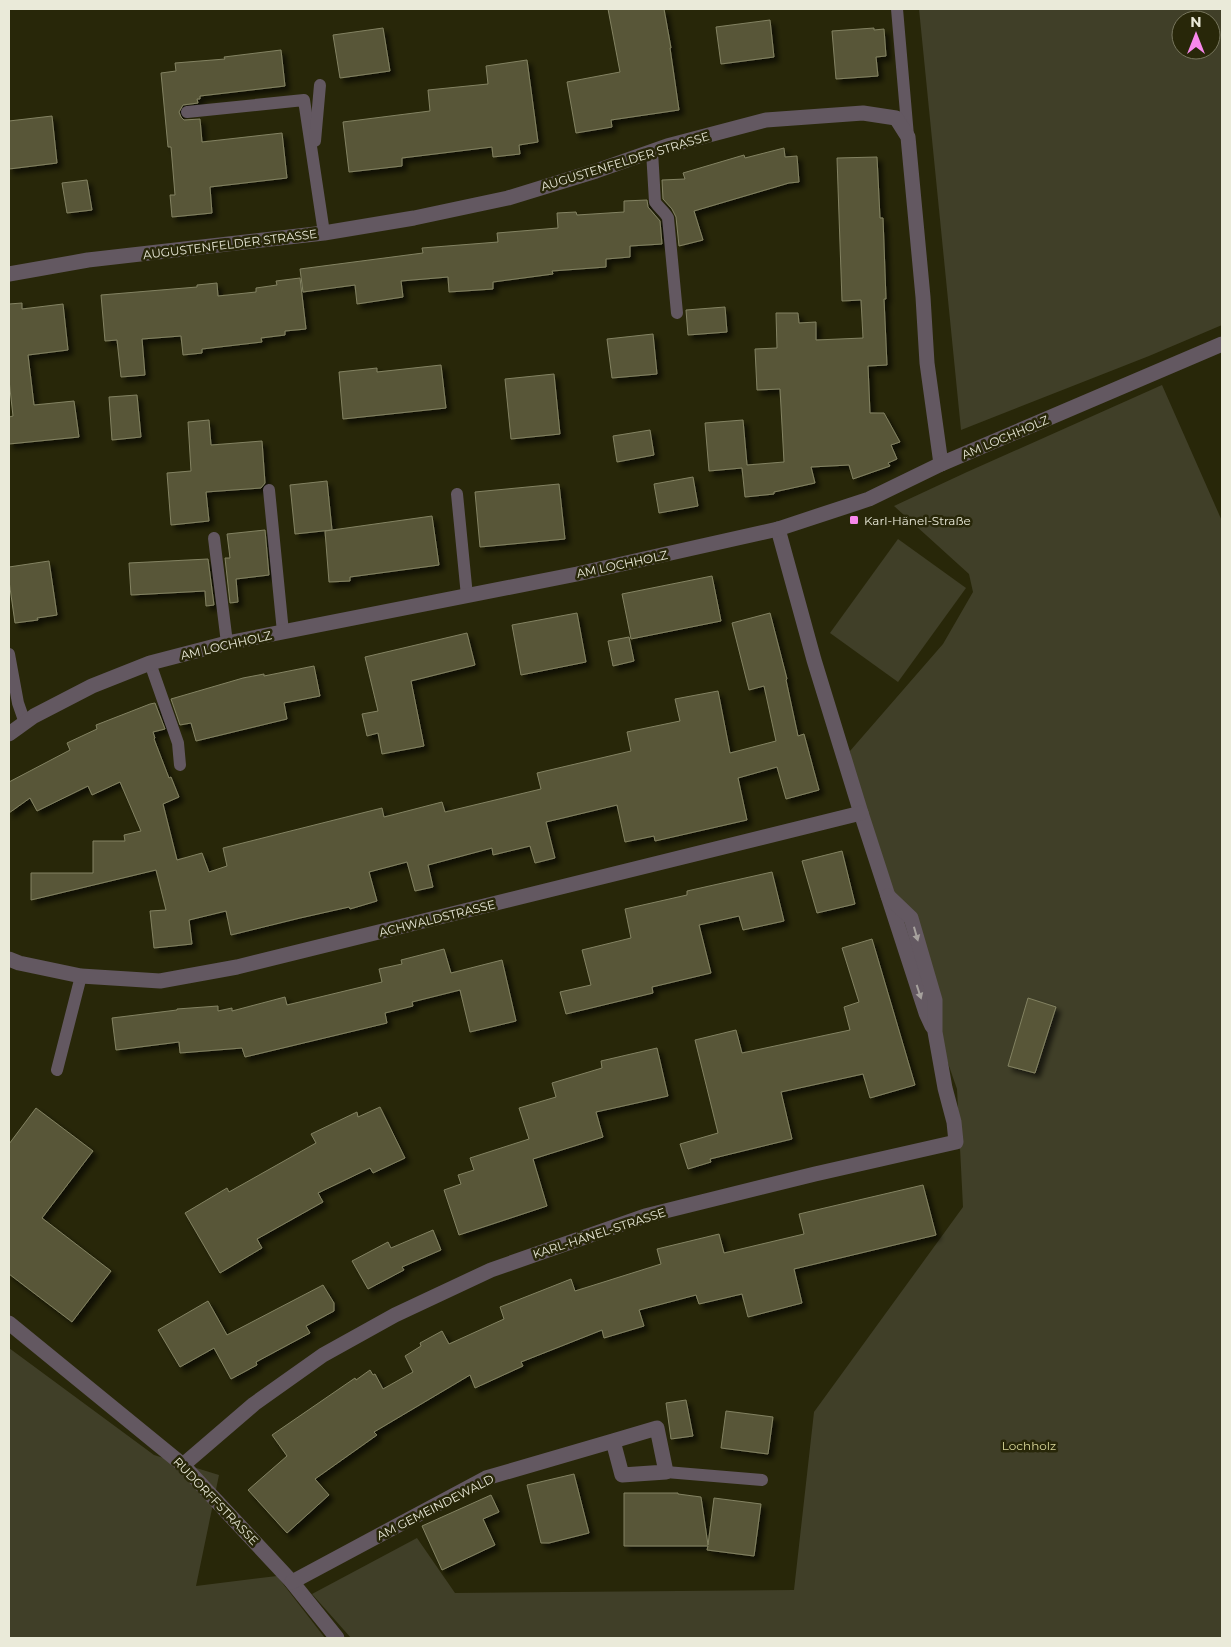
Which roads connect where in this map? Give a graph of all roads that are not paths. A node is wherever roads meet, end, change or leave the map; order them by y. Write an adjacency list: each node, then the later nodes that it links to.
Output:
1 (897, 9): 4 (lane)
2 (320, 85): 6 (lane)
3 (187, 112): 6 (lane)
4 (908, 137): 5 (street, AUGUSTENFELDER STRASSE); 11 (street)
5 (652, 151): 7 (street, AUGUSTENFELDER STRASSE); 9 (lane)
6 (313, 161): 7 (lane)
7 (324, 233): 8 (street, AUGUSTENFELDER STRASSE)
8 (9, 274)
9 (677, 313)
10 (1222, 344): 11 (street, AM LOCHHOLZ)
11 (941, 464): 14 (street, AM LOCHHOLZ)
12 (269, 490): 17 (lane)
13 (457, 494): 16 (lane)
14 (778, 529): 16 (street, AM LOCHHOLZ); 24 (street, KARL-HÄNEL-STRASSE)
15 (214, 538): 18 (lane)
16 (467, 596): 17 (street, AM LOCHHOLZ)
17 (283, 632): 18 (street, AM LOCHHOLZ)
18 (227, 643): 20 (street, AM LOCHHOLZ)
19 (9, 654): 21 (lane)
20 (150, 663): 21 (street, AM LOCHHOLZ); 23 (lane)
21 (25, 722): 22 (street, AM LOCHHOLZ)
22 (9, 734)
23 (180, 765)
24 (861, 813): 26 (street, ACHWALDSTRASSE); 30 (street, KARL-HÄNEL-STRASSE, one-way to 30)
25 (9, 959): 26 (street, ACHWALDSTRASSE)
26 (81, 976): 27 (lane)
27 (57, 1070)
28 (9, 1323): 30 (street, RUDORFFSTRASSE)
29 (613, 1441): 31 (street); 31 (street, AM GEMEINDEWALD); 33 (street, AM GEMEINDEWALD)
30 (183, 1465): 33 (street, RUDORFFSTRASSE)
31 (666, 1472): 32 (lane)
32 (762, 1480)
33 (292, 1582): 34 (street, RUDORFFSTRASSE)
34 (337, 1638)

